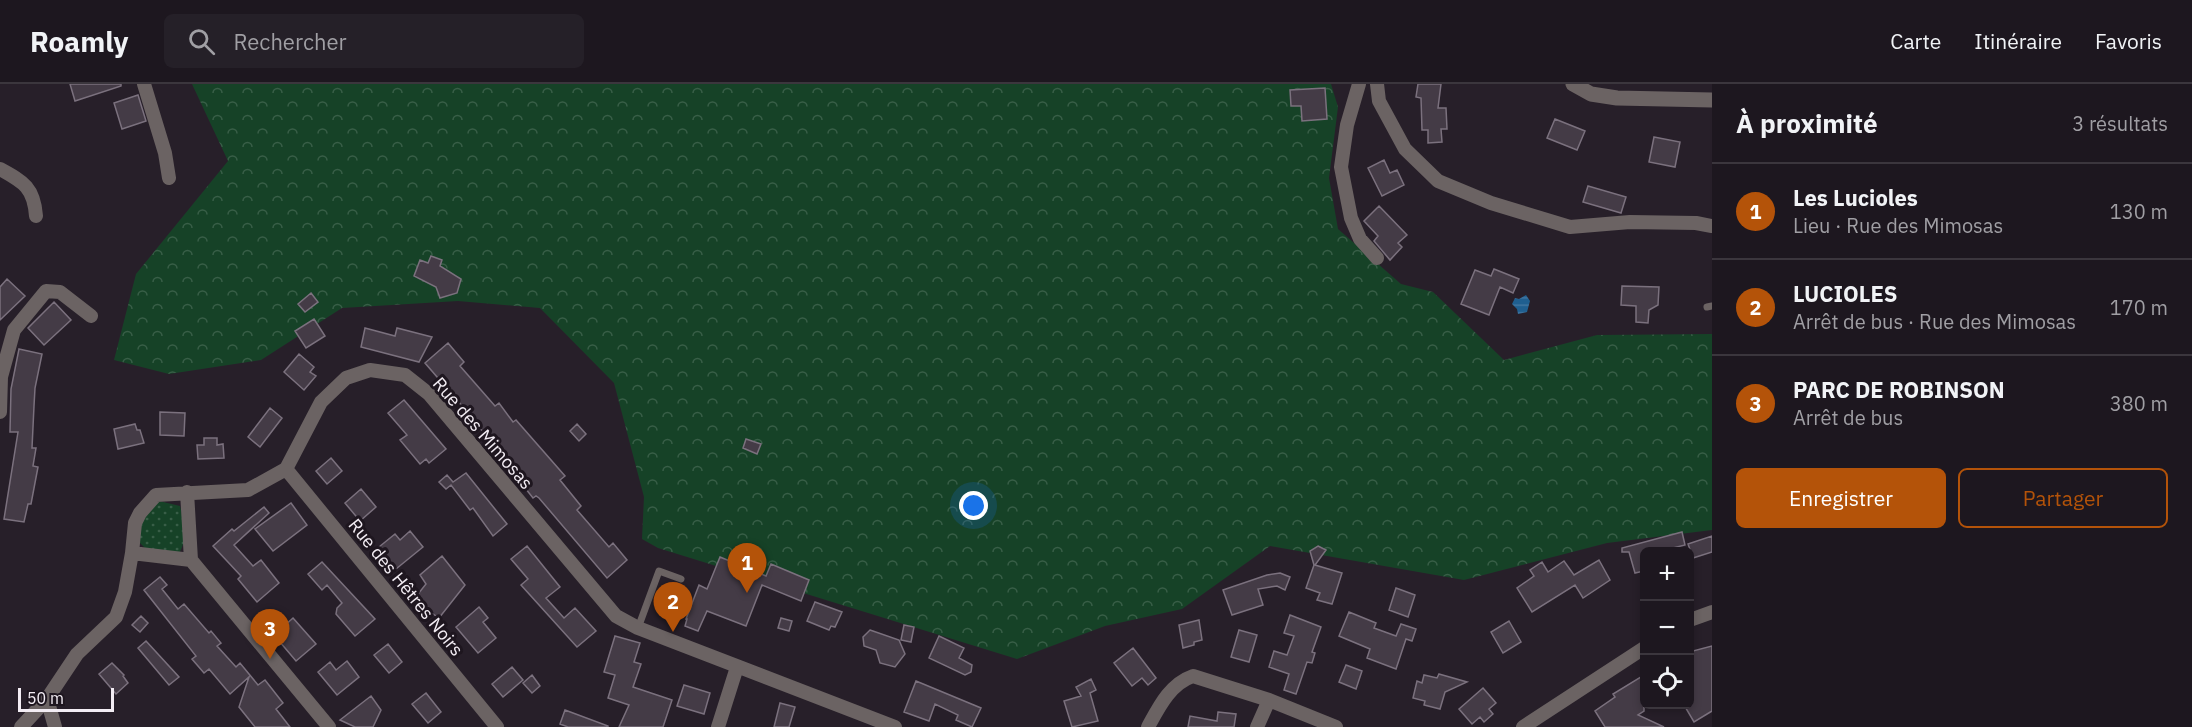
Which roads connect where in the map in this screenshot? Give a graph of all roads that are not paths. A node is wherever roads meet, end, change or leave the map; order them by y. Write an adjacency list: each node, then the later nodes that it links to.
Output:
1 (144, 84): 7 (street)
2 (1359, 84): 10 (street)
3 (1377, 84): 9 (street)
4 (1573, 84): 5 (street)
5 (1712, 99)
6 (0, 170): 8 (street)
7 (169, 178)
8 (36, 216)
9 (1712, 226)
10 (1377, 258)
11 (91, 316): 12 (street)
12 (0, 411)
13 (286, 469): 14 (street); 20 (street, Rue des Mimosas); 28 (street, Rue des Hêtres Noirs)
14 (187, 492): 15 (street); 16 (street)
15 (132, 553): 16 (street); 23 (street)
16 (191, 560): 27 (street)
17 (681, 579): 20 (lane)
18 (1712, 612): 19 (street)
19 (1694, 618)
20 (638, 628): 22 (street, Rue des Mimosas)
21 (1640, 651): 34 (street)
22 (737, 667): 29 (street); 30 (street, Rue des Mimosas)
23 (47, 699): 25 (street); 26 (street)
24 (1269, 700): 31 (street); 32 (street); 33 (street)
25 (21, 727)
26 (55, 727)
27 (329, 727)
28 (497, 727)
29 (718, 727)
30 (895, 727)
31 (1148, 727)
32 (1257, 727)
33 (1336, 727)
34 (1522, 727)

